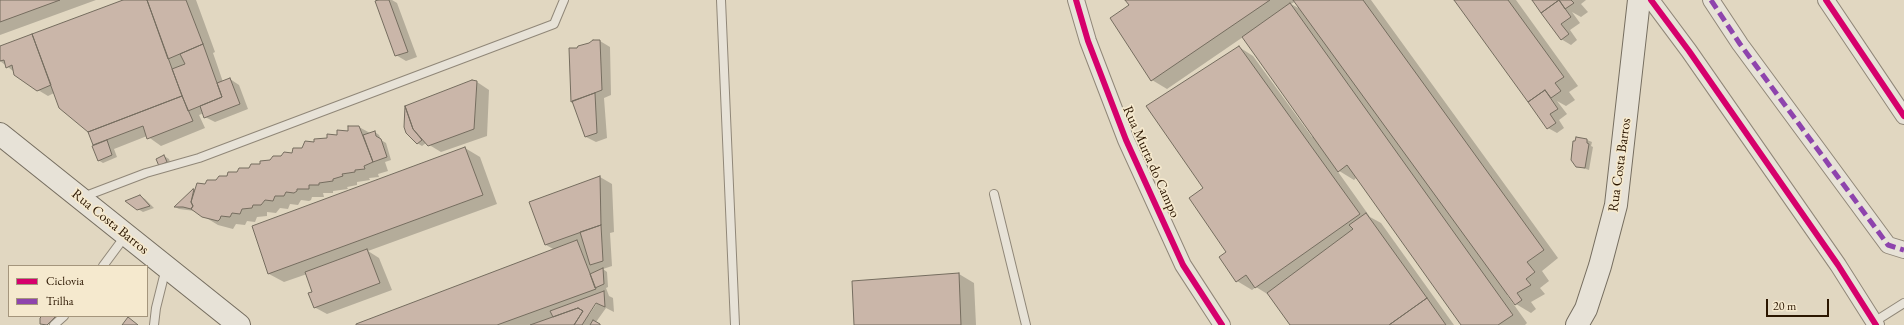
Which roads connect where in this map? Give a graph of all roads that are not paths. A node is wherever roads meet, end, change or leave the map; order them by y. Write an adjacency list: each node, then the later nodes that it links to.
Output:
1 (564, 0): 11 (lane)
2 (721, 0): 22 (lane)
3 (1076, 0): 24 (street, Rua Murta do Campo)
4 (1639, 0): 25 (main road, Rua Costa Barros)
5 (1651, 0): 18 (street)
6 (1711, 0): 13 (street)
7 (1826, 0): 8 (street)
8 (1904, 116)
9 (0, 134): 11 (main road, Rua Costa Barros)
10 (994, 194): 23 (lane)
11 (81, 198): 12 (main road, Rua Costa Barros)
12 (126, 235): 14 (lane); 15 (main road, Rua Costa Barros)
13 (1904, 250)
14 (104, 265)
15 (166, 267): 20 (lane); 21 (main road, Rua Costa Barros)
16 (1904, 303): 18 (lane)
17 (63, 317): 19 (lane)
18 (1875, 324)
19 (54, 325)
20 (154, 325)
21 (239, 325)
22 (735, 325)
23 (1026, 325)
24 (1222, 325)
25 (1577, 325)

